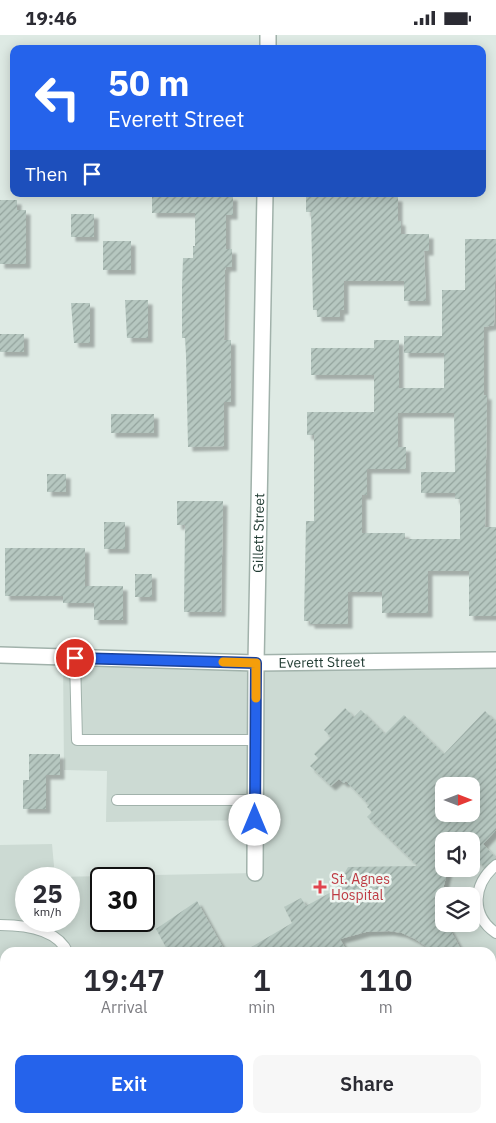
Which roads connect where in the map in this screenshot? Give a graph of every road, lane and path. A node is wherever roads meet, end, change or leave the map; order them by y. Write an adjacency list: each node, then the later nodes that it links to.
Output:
1 (265, 197): 5 (street, Gillett Street)
2 (0, 655): 3 (street, Everett Street)
3 (75, 658): 5 (street, Everett Street); 6 (lane)
4 (496, 660): 5 (street, Everett Street)
5 (256, 663): 6 (street, Gillett Street)
6 (256, 740): 8 (street, Gillett Street)
7 (117, 801): 8 (lane)
8 (255, 801): 10 (street, Gillett Street)
9 (496, 865): 12 (lane)
10 (255, 873)
11 (0, 925): 13 (lane)
12 (496, 933)
13 (65, 947)

